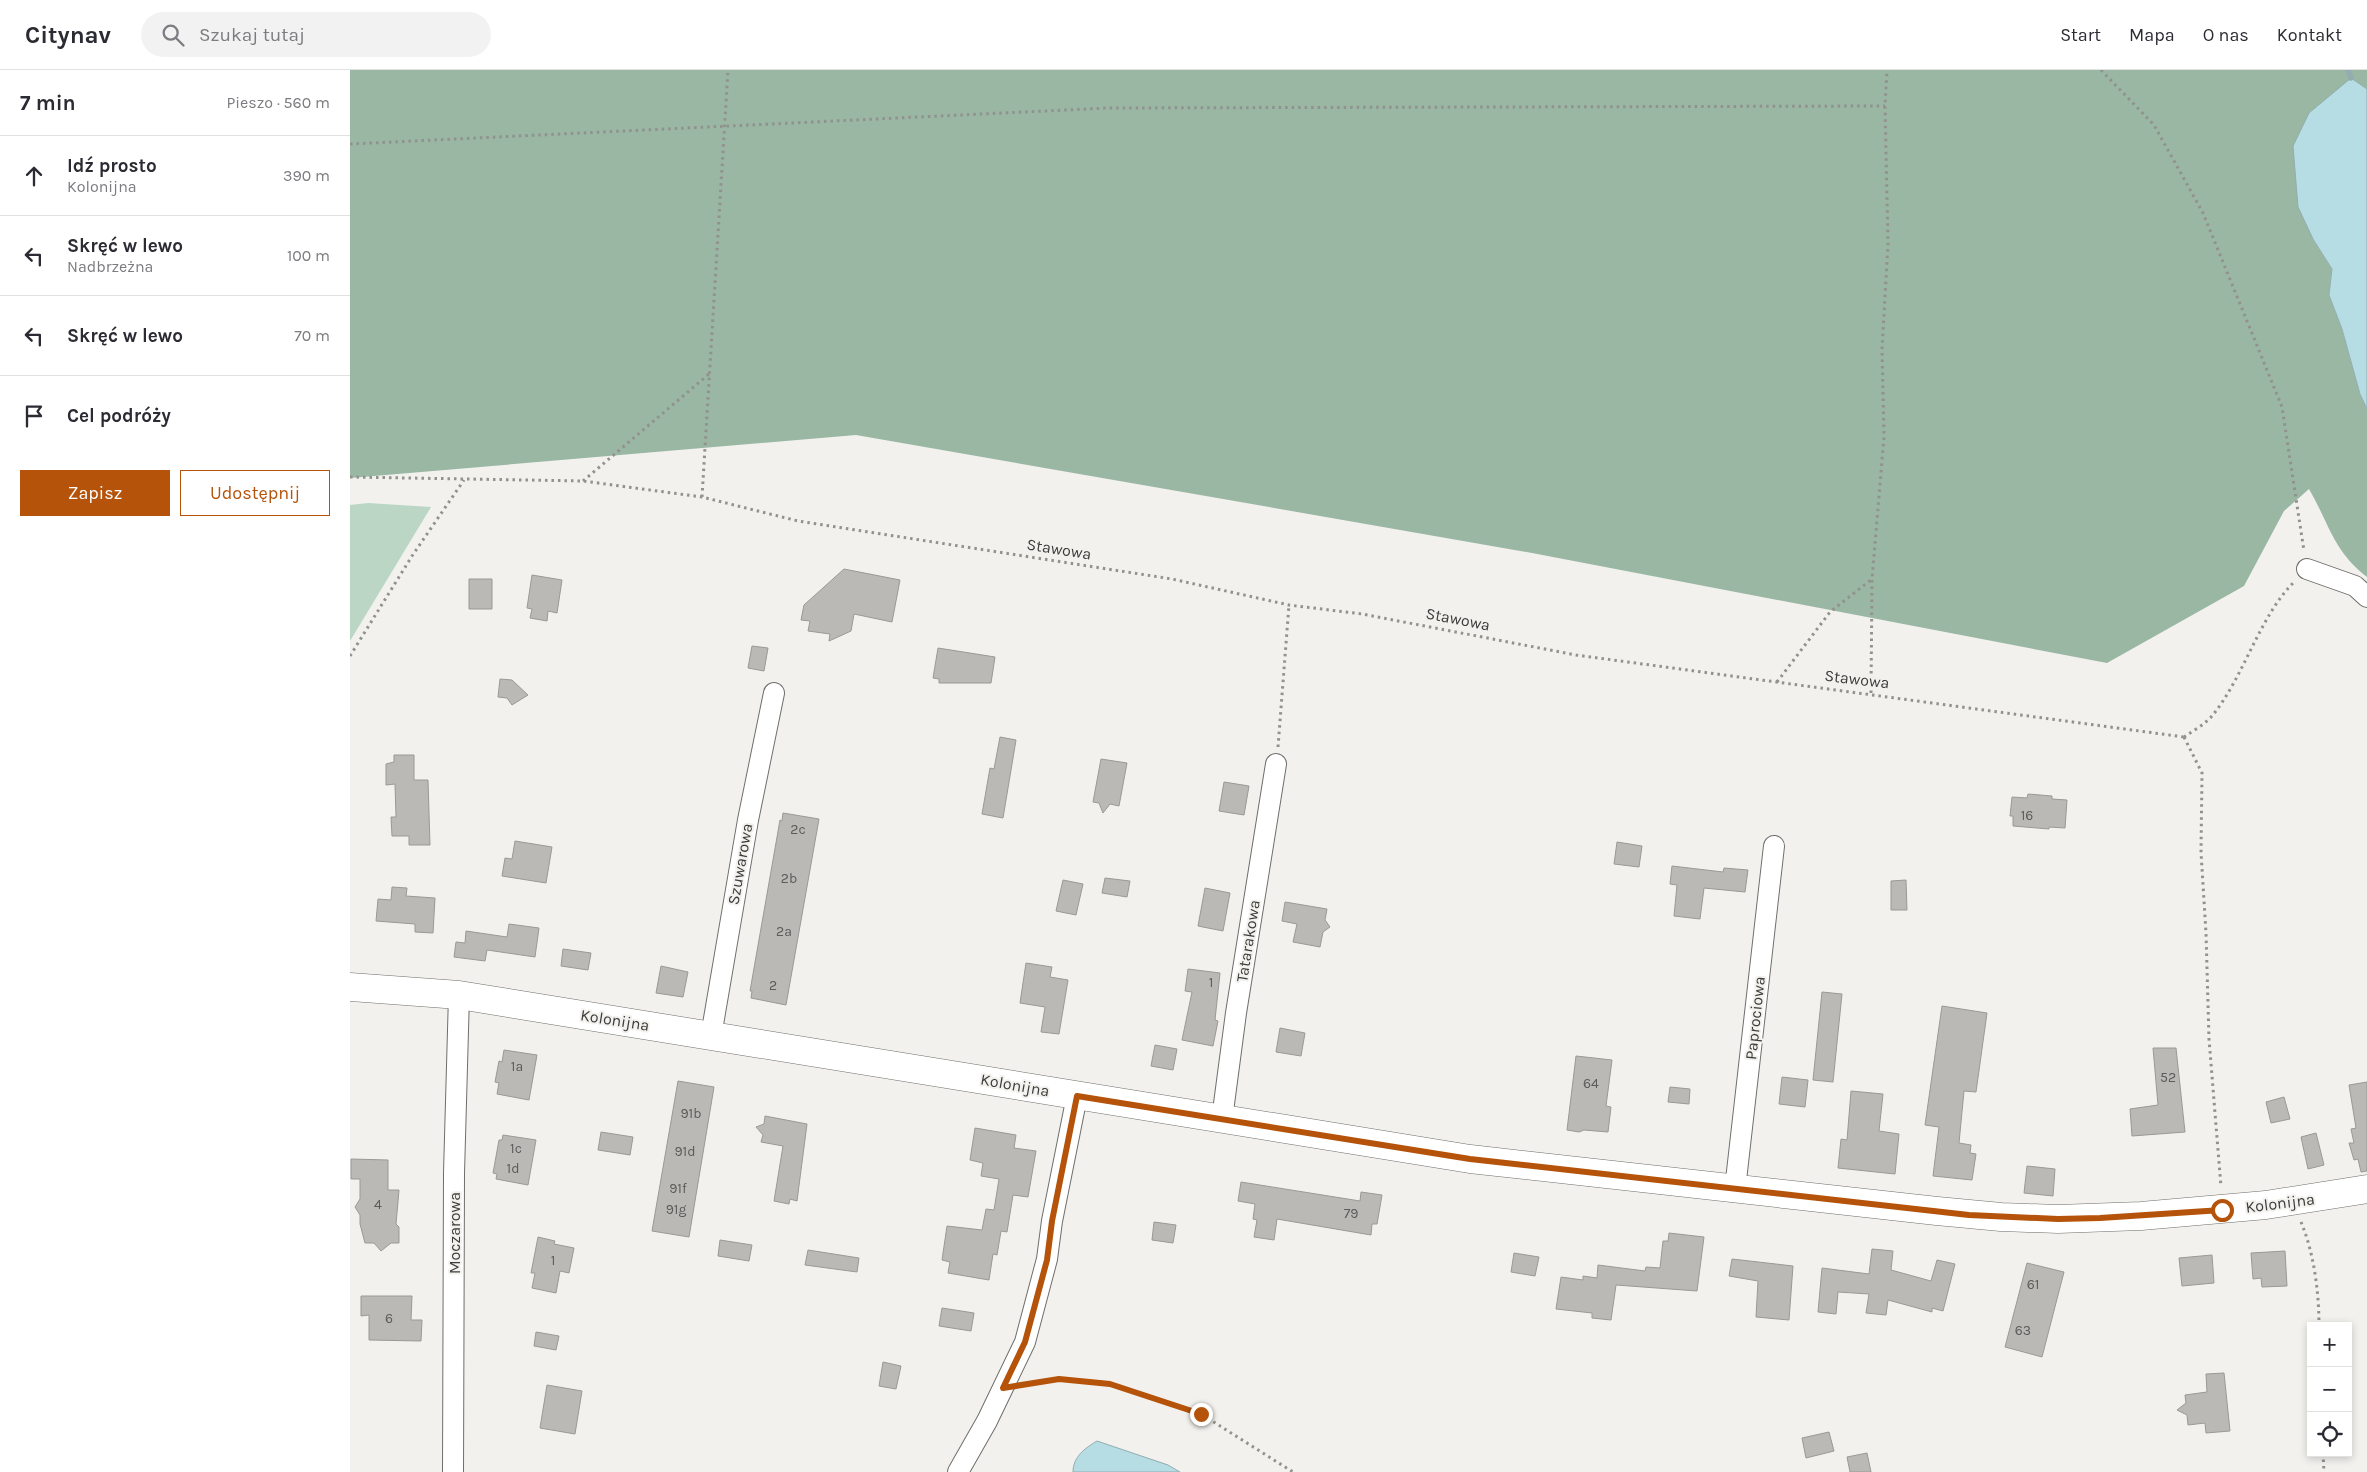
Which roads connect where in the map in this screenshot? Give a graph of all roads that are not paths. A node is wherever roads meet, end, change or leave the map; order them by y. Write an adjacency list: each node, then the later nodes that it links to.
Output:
1 (2306, 569): 2 (street)
2 (2367, 597)
3 (774, 693): 8 (street, Szuwarowa)
4 (1276, 764): 10 (street, Tatarakowa)
5 (1774, 846): 12 (street, Paprociowa)
6 (350, 987): 7 (street, Kolonijna)
7 (459, 995): 8 (street, Kolonijna); 13 (street, Moczarowa)
8 (711, 1036): 9 (street, Kolonijna)
9 (1077, 1096): 10 (street, Kolonijna); 14 (street)
10 (1222, 1119): 12 (street, Kolonijna)
11 (2367, 1189): 12 (street, Kolonijna)
12 (1735, 1190)
13 (453, 1472)
14 (958, 1472)

